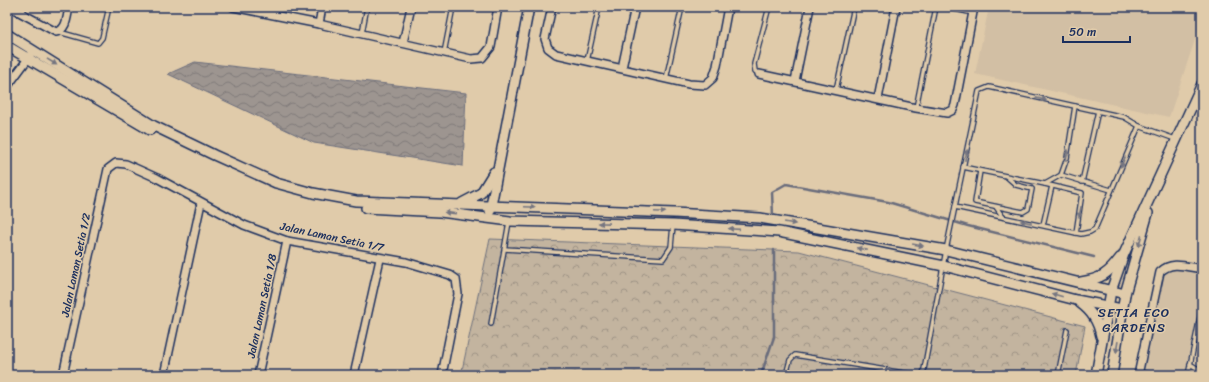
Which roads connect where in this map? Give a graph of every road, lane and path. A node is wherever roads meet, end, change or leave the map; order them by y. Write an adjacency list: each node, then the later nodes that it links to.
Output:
1 (10, 7): 24 (street)
2 (69, 7): 27 (street)
3 (109, 7): 27 (lane)
4 (235, 7): 25 (street)
5 (277, 7): 25 (lane)
6 (322, 7): 26 (street)
7 (367, 7): 29 (lane)
8 (411, 7): 30 (street)
9 (453, 7): 32 (lane)
10 (498, 7): 32 (street)
11 (529, 7): 48 (street)
12 (552, 7): 34 (street)
13 (599, 7): 34 (lane)
14 (635, 7): 35 (street)
15 (682, 7): 37 (lane)
16 (728, 7): 37 (street)
17 (769, 7): 36 (lane)
18 (810, 7): 38 (street)
19 (854, 7): 41 (lane)
20 (896, 7): 42 (street)
21 (936, 7): 44 (lane)
22 (945, 7): 23 (lane)
23 (973, 10): 44 (street)
24 (23, 11): 27 (street)
25 (275, 15): 26 (street)
26 (319, 24): 29 (street)
27 (58, 31)
28 (7, 34): 33 (street)
29 (362, 34): 30 (street)
30 (403, 43): 32 (street)
31 (7, 46): 33 (street)
32 (444, 53)
33 (31, 54): 40 (street); 60 (street, one-way to 60); 65 (street, one-way to 33)
34 (587, 61): 35 (street)
35 (622, 68): 37 (street)
36 (759, 74): 38 (street)
37 (666, 79)
38 (795, 81): 41 (street)
39 (1202, 84): 47 (street)
40 (7, 87)
41 (836, 91): 42 (street)
42 (878, 99): 44 (street)
43 (1074, 106): 45 (lane); 50 (lane, one-way to 43); 52 (lane, one-way to 43)
44 (916, 108)
45 (1098, 111): 46 (lane); 54 (lane)
46 (1139, 126): 47 (lane); 57 (lane, one-way to 57)
47 (1178, 140): 58 (street)
48 (499, 162): 60 (street); 61 (street)
49 (116, 163): 59 (street, Jalan Laman Setia 1/7); 91 (street, Jalan Laman Setia 1/2)
50 (963, 167): 51 (lane); 62 (lane)
51 (980, 171): 53 (lane); 63 (lane)
52 (1061, 175): 54 (lane); 55 (lane)
53 (1006, 176): 55 (lane); 63 (lane)
54 (1082, 182): 57 (lane)
55 (1045, 184): 56 (lane)
56 (1052, 186): 68 (lane); 69 (lane, one-way to 69)
57 (1111, 190): 69 (lane)
58 (1155, 190): 73 (street); 79 (street, one-way to 79)
59 (201, 203): 70 (street, Jalan Laman Setia 1/7); 92 (street)
60 (453, 205): 61 (street)
61 (492, 205): 65 (street); 72 (street, one-way to 72)
62 (955, 207): 64 (lane); 72 (lane)
63 (996, 207): 64 (lane)
64 (1003, 217): 68 (lane, one-way to 64)
65 (489, 218): 66 (street)
66 (510, 221): 67 (street, one-way to 66); 71 (lane)
67 (673, 225): 71 (lane); 75 (street, one-way to 67)
68 (1043, 225): 69 (lane)
69 (1076, 233)
70 (287, 241): 74 (street, Jalan Laman Setia 1/7); 93 (street, Jalan Laman Setia 1/8)
71 (505, 249): 84 (lane)
72 (946, 250): 75 (lane); 77 (street)
73 (1124, 254): 77 (street); 78 (street)
74 (380, 259): 94 (street); 95 (street, Jalan Laman Setia 1/7)
75 (944, 266): 80 (street, one-way to 75); 98 (lane)
76 (1202, 269): 90 (street)
77 (1060, 279): 78 (street)
78 (1111, 291): 79 (street); 81 (street)
79 (1125, 294): 83 (street)
80 (1076, 300): 81 (street); 86 (street)
81 (1108, 307): 83 (street); 86 (street)
82 (1202, 308): 87 (lane)
83 (1122, 309): 101 (street, one-way to 101)
84 (491, 324)
85 (1067, 330): 99 (lane)
86 (1103, 341): 100 (street)
87 (1190, 364): 88 (lane); 103 (lane)
88 (1202, 371)
89 (893, 373): 96 (lane); 97 (lane)
90 (1138, 373): 102 (lane)
91 (63, 375)
92 (164, 375)
93 (258, 375)
94 (354, 375)
95 (442, 375)
96 (786, 375)
97 (916, 375)
98 (923, 375)
99 (1058, 375)
100 (1096, 375)
101 (1112, 375)
102 (1153, 375)
103 (1188, 375)

